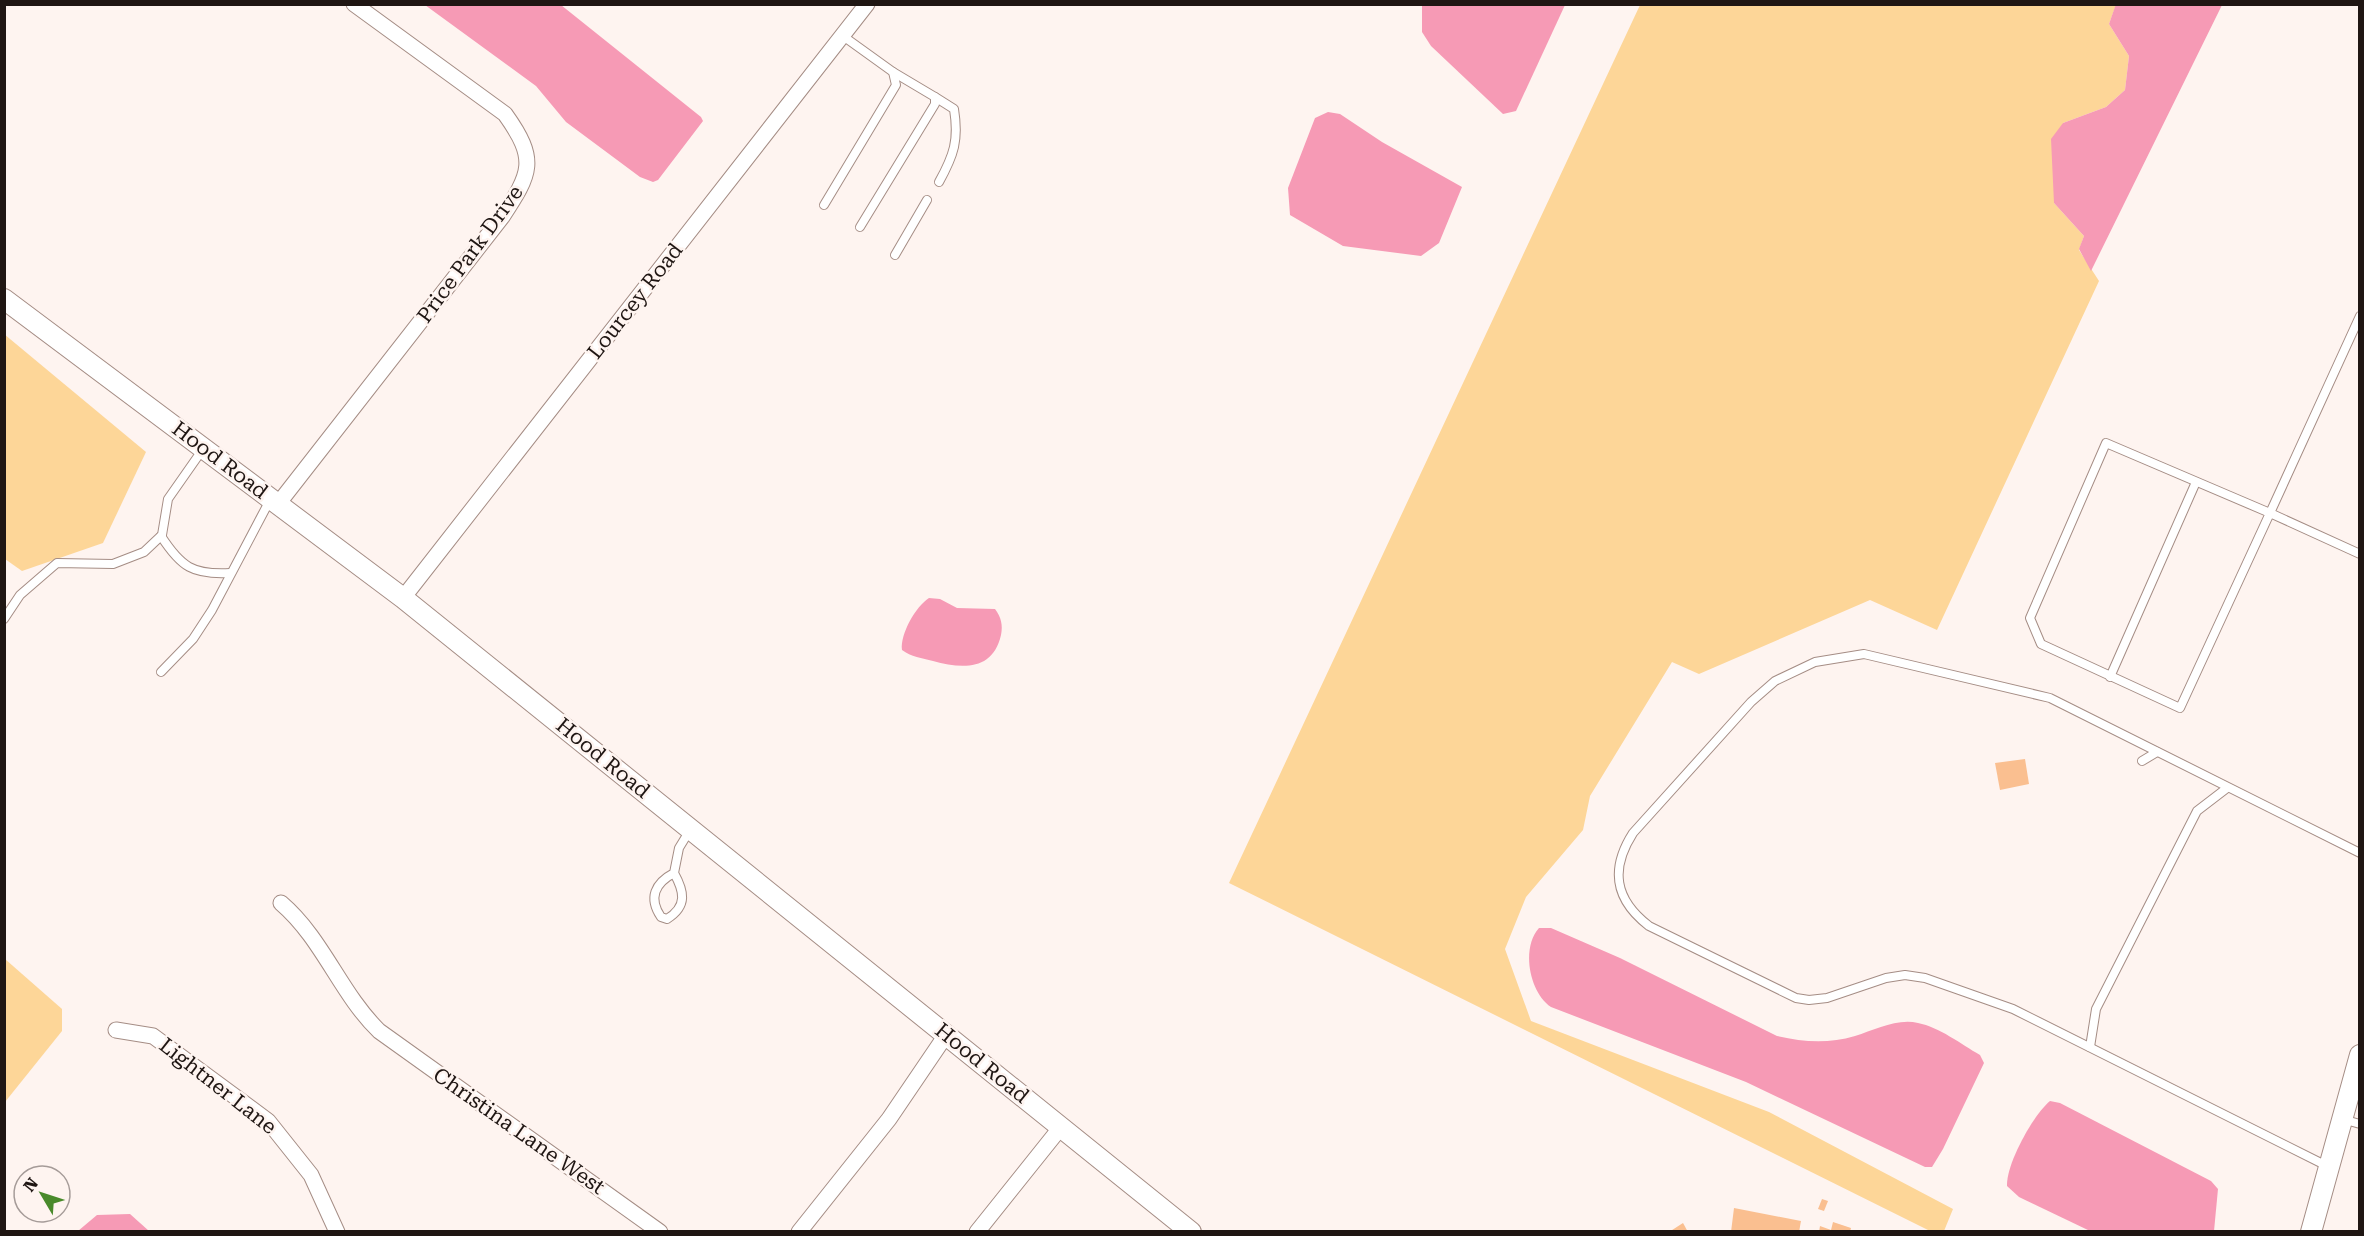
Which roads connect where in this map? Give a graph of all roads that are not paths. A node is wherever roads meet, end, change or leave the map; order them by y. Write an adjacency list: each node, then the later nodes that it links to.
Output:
1 (354, 4): 15 (street, Price Park Drive)
2 (867, 4): 3 (street, Lourcey Road)
3 (843, 36): 4 (lane); 20 (street, Lourcey Road)
4 (893, 72): 5 (lane); 8 (lane)
5 (934, 96): 6 (lane); 9 (lane)
6 (939, 182)
7 (927, 200): 10 (lane)
8 (824, 205)
9 (860, 227)
10 (895, 255)
11 (4, 299): 13 (street, Hood Road)
12 (2360, 316): 16 (lane)
13 (204, 447): 15 (street, Hood Road); 17 (lane)
14 (2196, 482): 16 (lane); 23 (lane); 23 (lane)
15 (275, 501): 19 (lane); 20 (street, Hood Road)
16 (2270, 513): 18 (lane); 23 (lane)
17 (161, 536): 19 (lane); 21 (lane)
18 (2360, 554)
19 (230, 573): 22 (lane)
20 (404, 598): 27 (street, Hood Road)
21 (4, 619)
22 (161, 672)
23 (2110, 677)
24 (2157, 752): 25 (lane); 26 (lane); 33 (lane)
25 (2142, 761)
26 (2227, 788): 28 (lane); 33 (lane)
27 (690, 828): 29 (lane); 32 (street, Hood Road)
28 (2360, 853)
29 (674, 873): 29 (lane)
30 (281, 903): 39 (street, Christina Lane West)
31 (116, 1030): 38 (street, Lightner Lane)
32 (946, 1035): 36 (street, Hood Road); 40 (street)
33 (2090, 1047): 37 (lane)
34 (2360, 1056): 35 (street)
35 (2350, 1122): 37 (street)
36 (1061, 1127): 41 (street); 42 (street, Hood Road)
37 (2327, 1166): 43 (street)
38 (337, 1232)
39 (660, 1232)
40 (799, 1232)
41 (977, 1232)
42 (1191, 1232)
43 (2311, 1232)

